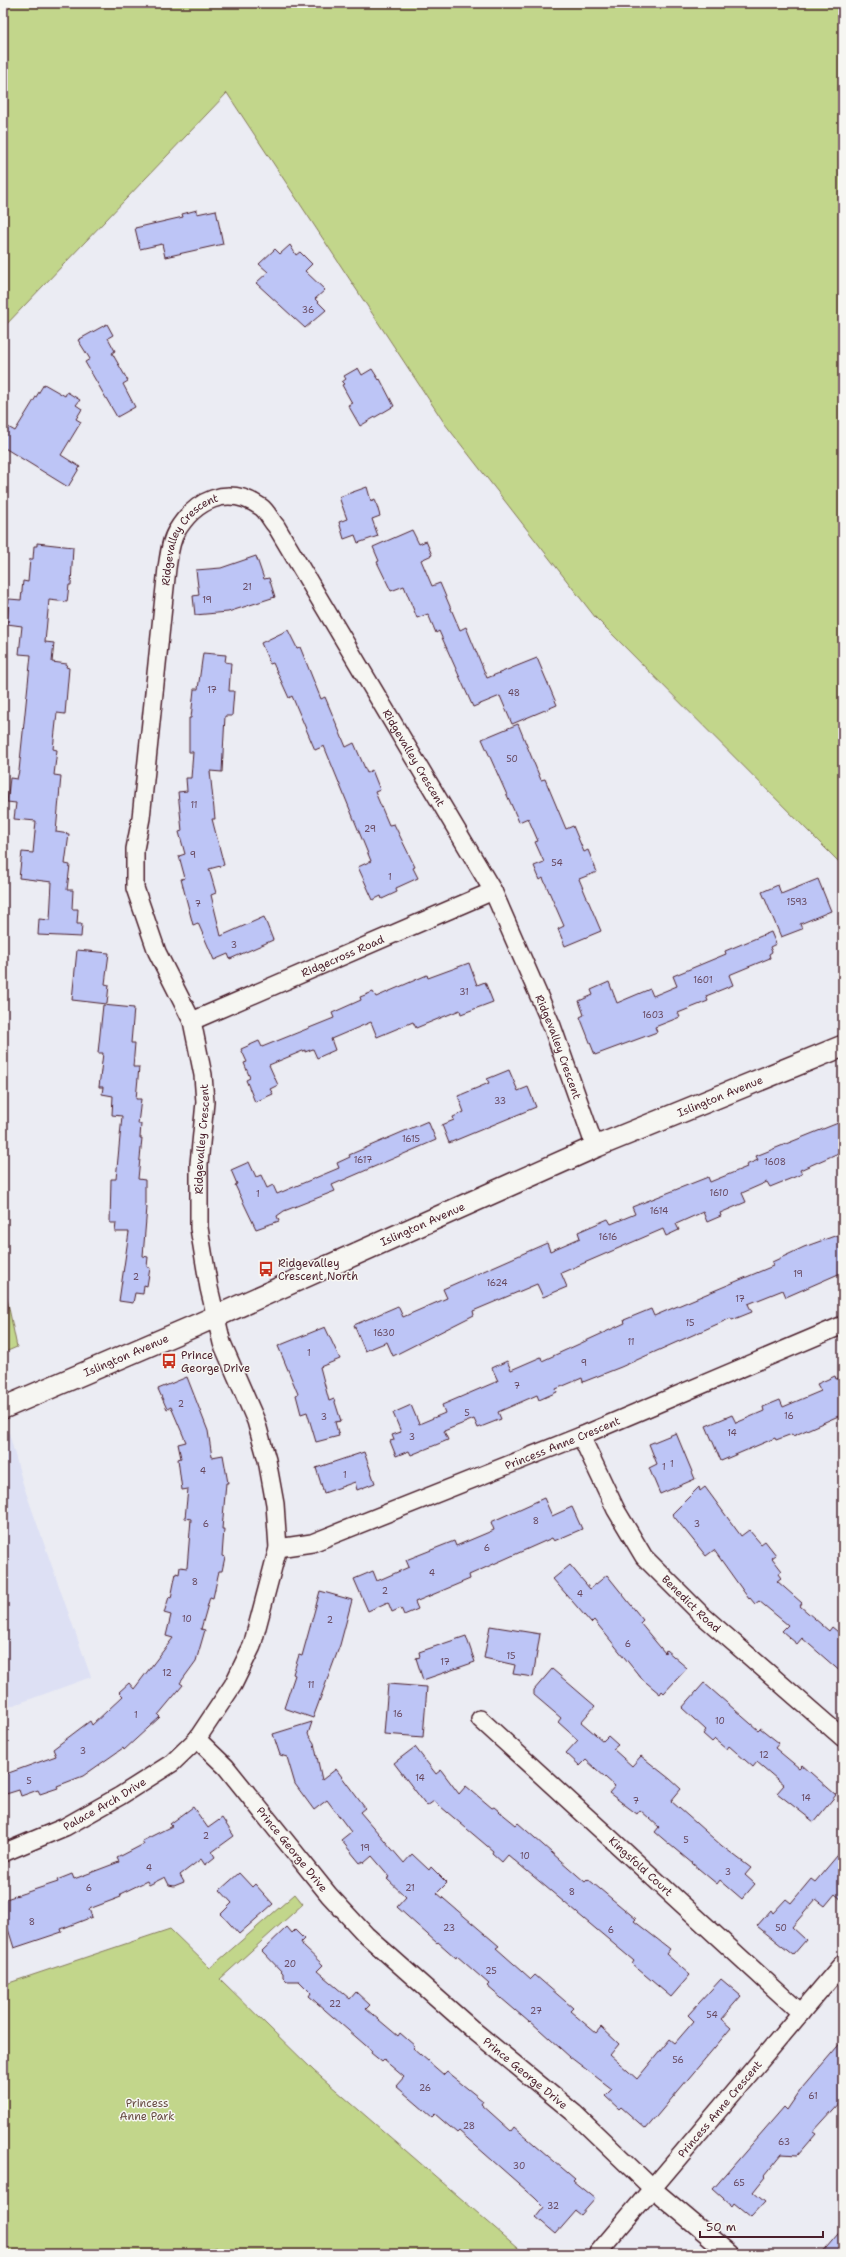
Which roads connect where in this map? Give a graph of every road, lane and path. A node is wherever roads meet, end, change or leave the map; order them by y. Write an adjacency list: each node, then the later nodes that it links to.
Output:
1 (493, 891): 2 (street, Ridgecross Road); 2 (street, Ridgevalley Crescent); 4 (street, Ridgevalley Crescent)
2 (192, 1021): 5 (street, Ridgevalley Crescent)
3 (843, 1046): 4 (main road, Islington Avenue)
4 (595, 1147): 5 (main road, Islington Avenue)
5 (216, 1317): 7 (main road, Islington Avenue); 9 (street)
6 (843, 1325): 8 (street, Princess Anne Crescent)
7 (3, 1408)
8 (581, 1436): 9 (street, Princess Anne Crescent); 11 (street, Benedict Road)
9 (278, 1548): 12 (street)
10 (480, 1719): 15 (street, Kingsfold Court)
11 (843, 1738)
12 (197, 1739): 13 (street, Palace Arch Drive); 16 (street, Prince George Drive)
13 (3, 1853)
14 (843, 1964): 15 (street, Princess Anne Crescent)
15 (801, 2013): 16 (street, Princess Anne Crescent)
16 (653, 2189): 17 (street, Princess Anne Crescent); 18 (street, Prince George Drive)
17 (597, 2254)
18 (730, 2254)

